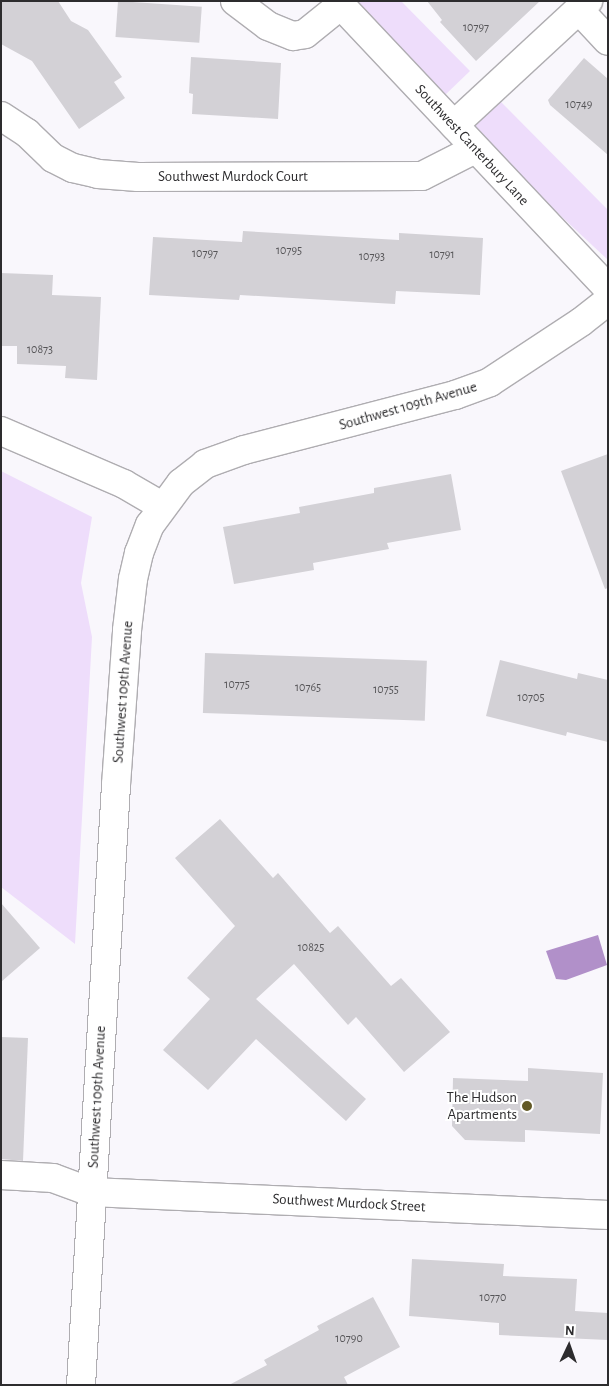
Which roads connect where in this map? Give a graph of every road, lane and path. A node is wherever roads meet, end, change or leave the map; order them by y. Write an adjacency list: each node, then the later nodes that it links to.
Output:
1 (235, 1): 2 (street)
2 (339, 3): 6 (street, Southwest Canterbury Lane)
3 (583, 5): 4 (street); 6 (street)
4 (608, 41)
5 (1, 116): 7 (street, Southwest Murdock Court)
6 (454, 126): 7 (street, Southwest Canterbury Lane)
7 (475, 149): 8 (street, Southwest Canterbury Lane)
8 (608, 289)
9 (608, 300): 11 (street, Southwest 109th Avenue)
10 (1, 431): 11 (street)
11 (162, 506): 13 (street, Southwest 109th Avenue)
12 (1, 1175): 13 (street, Southwest Murdock Street)
13 (91, 1192): 14 (street, Southwest Murdock Street); 15 (street, Southwest 109th Avenue)
14 (608, 1215)
15 (81, 1385)

